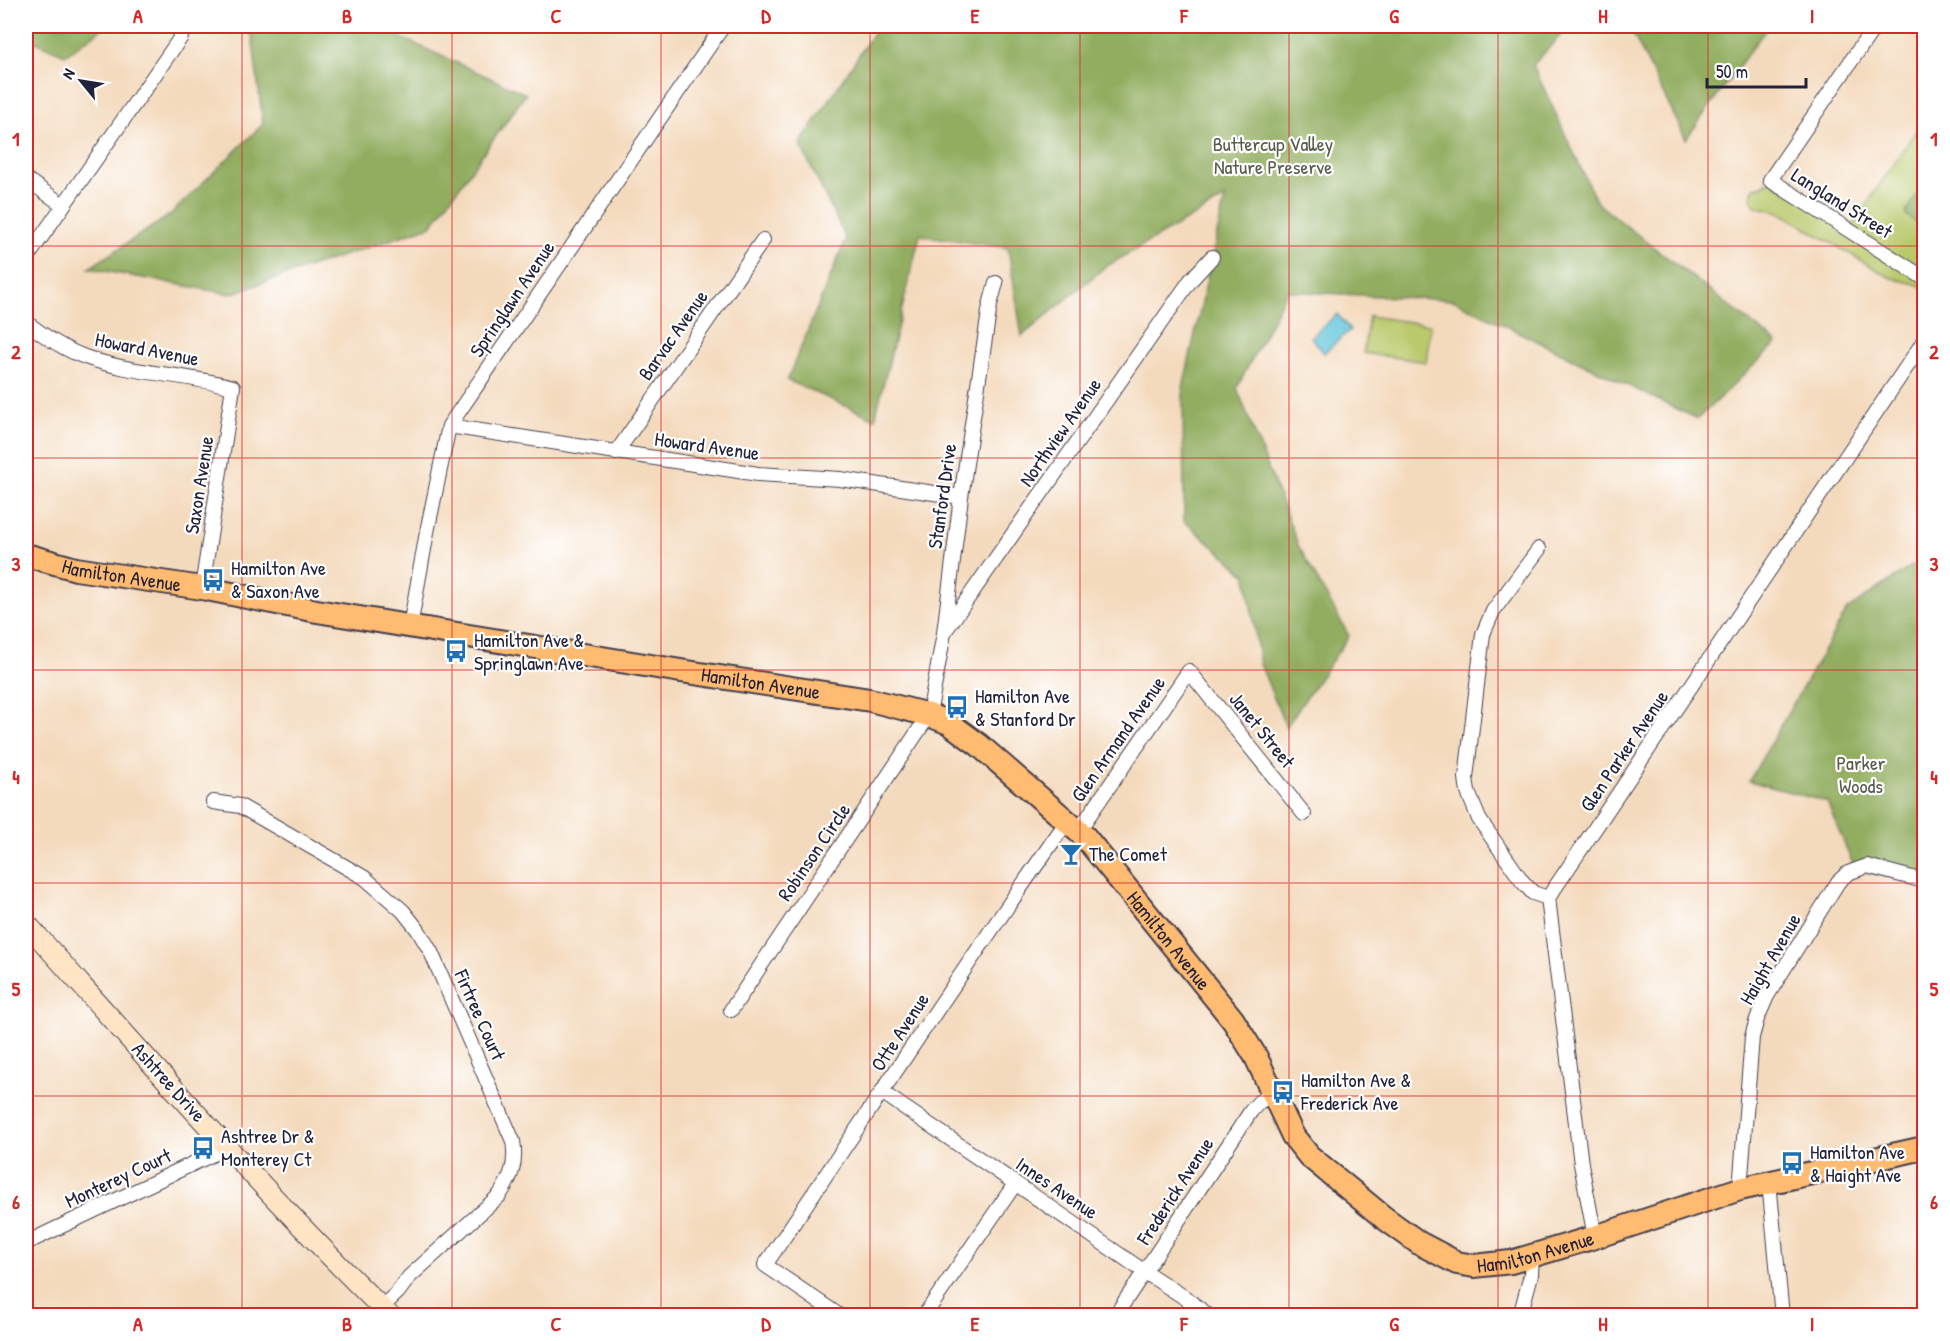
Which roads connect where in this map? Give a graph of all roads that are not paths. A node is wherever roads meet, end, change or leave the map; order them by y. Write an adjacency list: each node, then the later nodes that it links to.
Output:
1 (723, 26): 14 (street, Springlawn Avenue)
2 (1875, 26): 9 (street, Langland Street)
3 (181, 37): 5 (street)
4 (26, 179): 5 (street)
5 (63, 205): 8 (street)
6 (763, 240): 15 (street, Barvac Avenue)
7 (1212, 257): 21 (street, Northview Avenue)
8 (26, 259)
9 (1924, 278)
10 (996, 283): 16 (street, Stanford Drive)
11 (26, 322): 13 (street, Howard Avenue)
12 (1924, 341): 28 (street, Glen Parker Avenue)
13 (233, 387): 19 (street, Saxon Avenue)
14 (449, 426): 15 (street, Howard Avenue); 20 (street, Springlawn Avenue)
15 (616, 453): 16 (street, Howard Avenue)
16 (961, 497): 21 (street, Stanford Drive)
17 (1539, 549): 28 (street)
18 (26, 555): 19 (main road, Hamilton Avenue)
19 (202, 588): 20 (main road, Hamilton Avenue)
20 (410, 627): 23 (main road, Hamilton Avenue)
21 (944, 633): 23 (street, Stanford Drive)
22 (1189, 670): 25 (street, Janet Street); 26 (street, Glen Armand Avenue)
23 (928, 715): 26 (main road, Hamilton Avenue); 30 (street, Robinson Circle)
24 (213, 802): 42 (street, Firtree Court)
25 (1304, 814)
26 (1073, 825): 31 (street, Otte Avenue); 32 (main road, Hamilton Avenue)
27 (1924, 881): 37 (street, Haight Avenue)
28 (1548, 898): 38 (street)
29 (26, 923): 33 (street, Ashtree Drive)
30 (731, 1010)
31 (883, 1093): 36 (street, Innes Avenue); 43 (street, Otte Avenue)
32 (1273, 1093): 40 (main road, Hamilton Avenue); 41 (street, Frederick Avenue)
33 (228, 1147): 39 (street, Monterey Court); 42 (street, Ashtree Drive)
34 (1924, 1148): 35 (main road, Hamilton Avenue)
35 (1769, 1182): 37 (main road, Hamilton Avenue); 48 (street)
36 (1015, 1184): 41 (street, Innes Avenue); 44 (street)
37 (1740, 1189): 38 (main road, Hamilton Avenue)
38 (1595, 1237): 40 (main road, Hamilton Avenue)
39 (26, 1243)
40 (1532, 1256): 47 (street)
41 (1145, 1272): 45 (street, Frederick Avenue); 46 (street, Innes Avenue)
42 (386, 1312)
43 (840, 1316)
44 (924, 1316)
45 (1115, 1316)
46 (1209, 1316)
47 (1521, 1316)
48 (1782, 1316)

